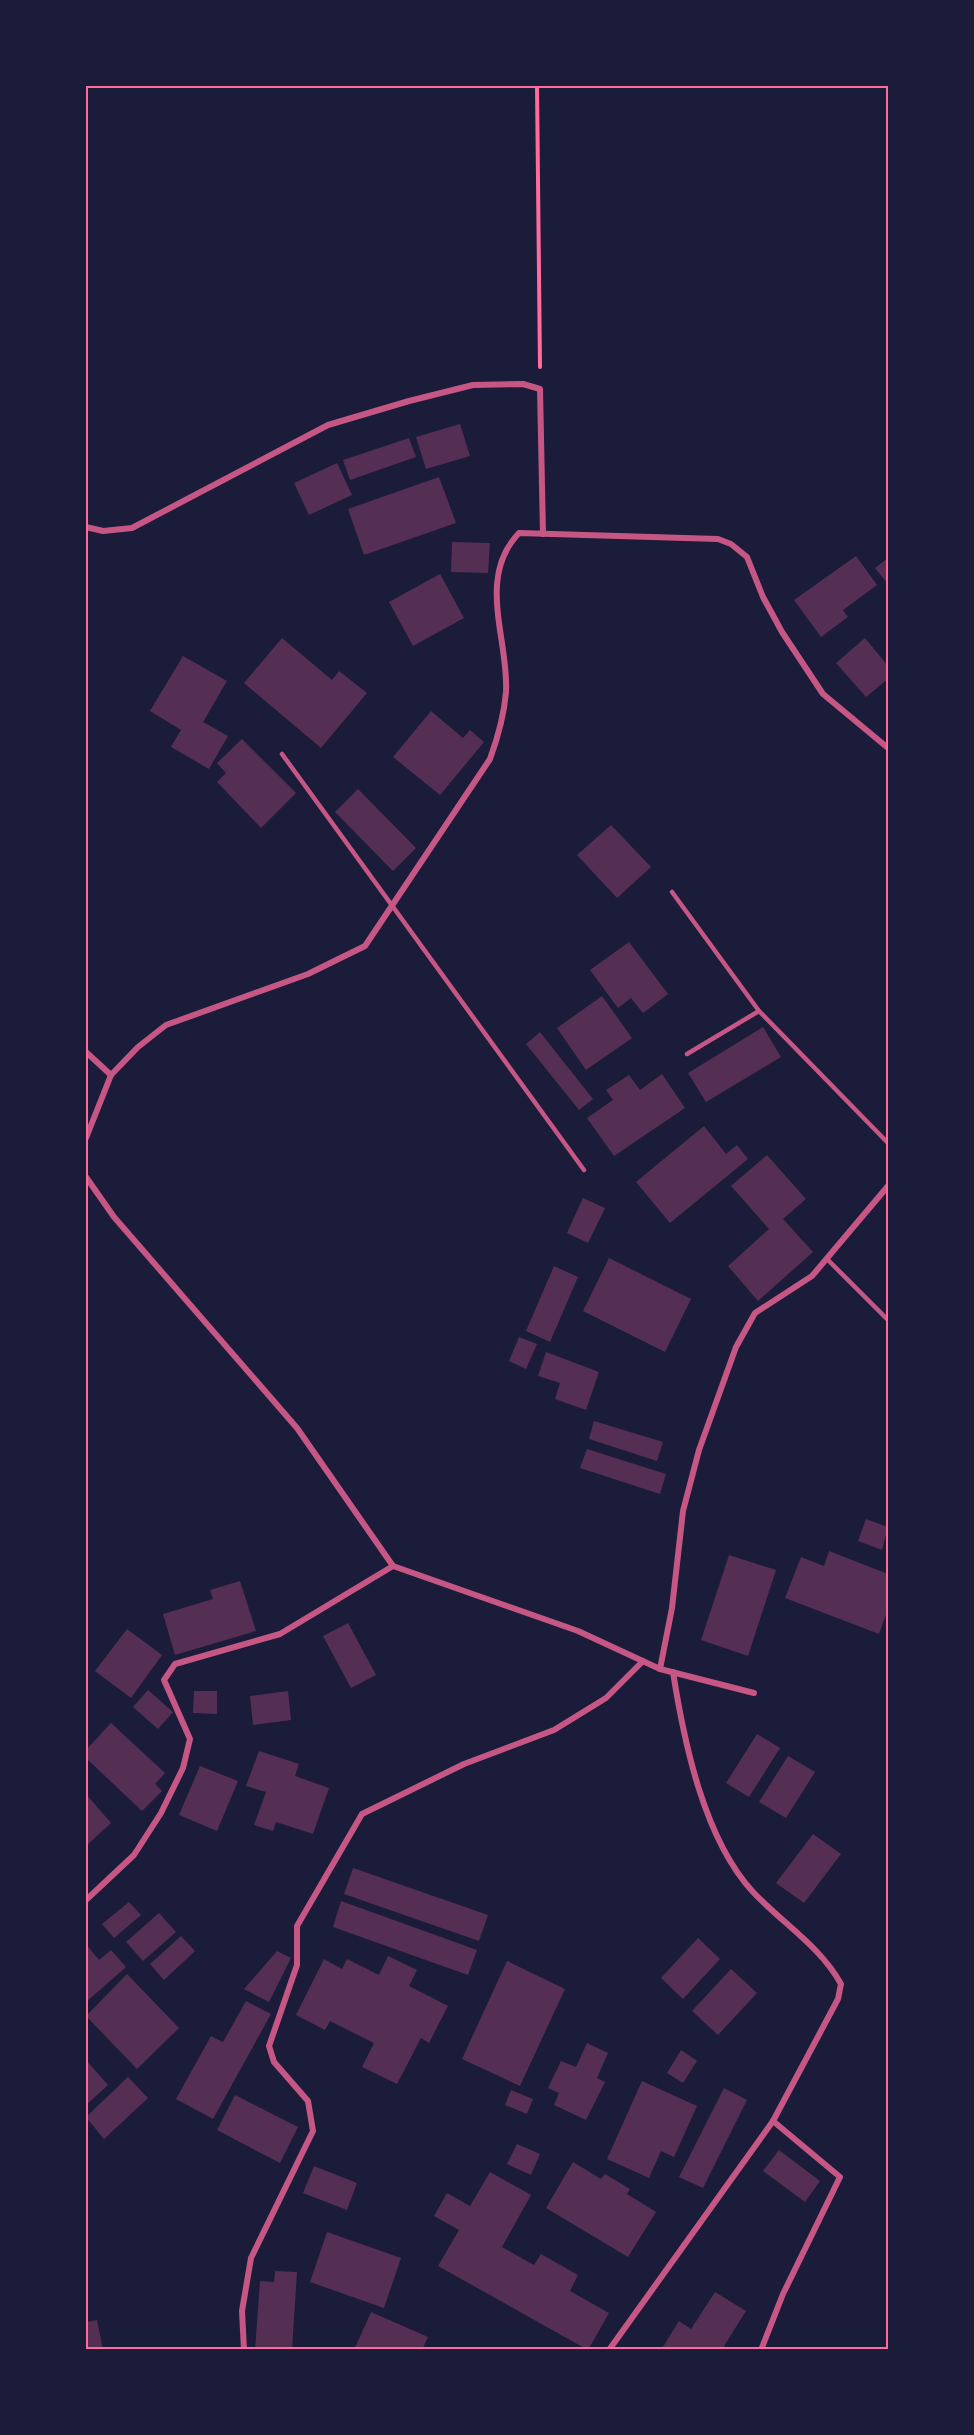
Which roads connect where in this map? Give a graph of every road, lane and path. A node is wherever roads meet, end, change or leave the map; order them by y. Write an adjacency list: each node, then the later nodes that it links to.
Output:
1 (537, 86): 2 (path)
2 (540, 389): 3 (street); 4 (street)
3 (86, 528)
4 (543, 534): 5 (street); 8 (street)
5 (888, 748)
6 (282, 754): 8 (lane)
7 (672, 892): 9 (lane)
8 (391, 907): 12 (street); 15 (lane)
9 (759, 1011): 11 (lane); 14 (lane)
10 (86, 1052): 12 (street)
11 (687, 1054)
12 (111, 1075): 13 (street)
13 (86, 1138)
14 (888, 1143)
15 (584, 1170)
16 (86, 1177): 20 (street)
17 (888, 1186): 18 (street)
18 (827, 1259): 19 (lane); 22 (street)
19 (888, 1320)
20 (393, 1566): 21 (street); 25 (street)
21 (643, 1661): 22 (street); 27 (street)
22 (660, 1669): 23 (street)
23 (674, 1672): 24 (street); 26 (street)
24 (754, 1693)
25 (86, 1900)
26 (772, 2121): 28 (street); 29 (street)
27 (244, 2349)
28 (609, 2349)
29 (761, 2349)

